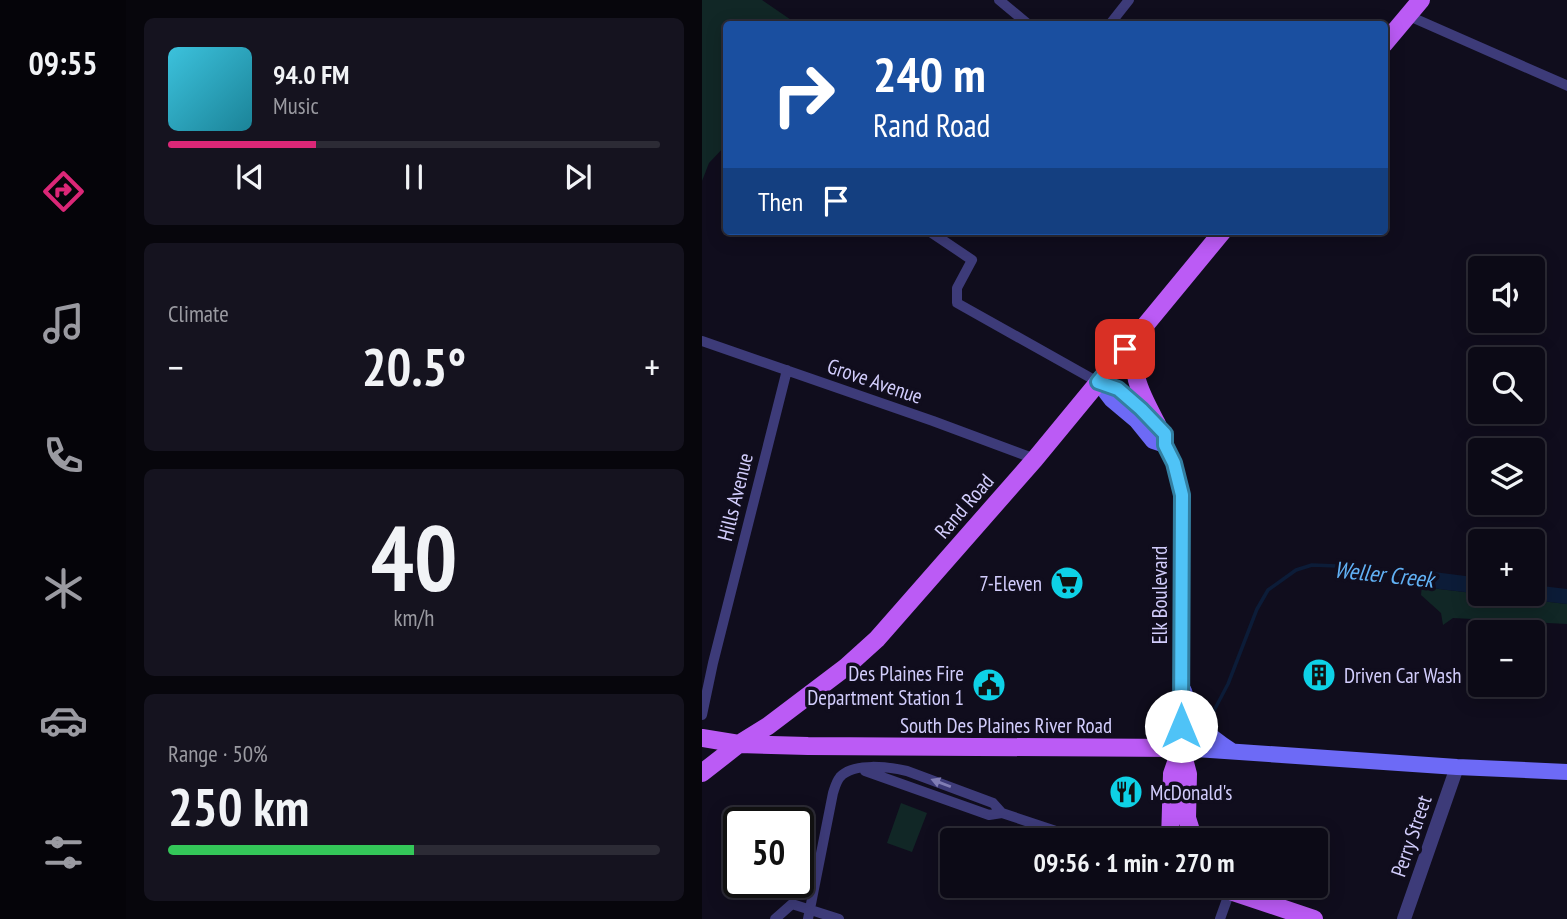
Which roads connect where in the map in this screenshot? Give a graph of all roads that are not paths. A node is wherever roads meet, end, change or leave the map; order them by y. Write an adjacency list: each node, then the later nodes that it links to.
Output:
1 (1129, 0): 6 (street)
2 (1421, 0): 4 (main road)
3 (1006, 2): 5 (street)
4 (1409, 16): 7 (main road); 8 (street)
5 (1025, 21)
6 (1112, 21)
7 (1388, 40)
8 (1567, 86)
9 (935, 235): 14 (street, Elk Boulevard)
10 (1220, 235): 11 (main road, Rand Road)
11 (1139, 333): 14 (main road, Rand Road); 15 (main road)
12 (702, 341): 13 (street, Grove Avenue)
13 (787, 370): 17 (street, Grove Avenue); 19 (street, Hills Avenue)
14 (1098, 382): 15 (main road, Elk Boulevard); 16 (main road, Elk Boulevard); 17 (main road, Rand Road)
15 (1157, 424): 16 (main road, Elk Boulevard)
16 (1165, 445): 18 (main road, Elk Boulevard)
17 (1035, 459): 21 (main road, Rand Road)
18 (1181, 681): 22 (main road, Elk Boulevard); 24 (main road)
19 (702, 715)
20 (702, 738): 21 (main road, South Des Plaines River Road)
21 (739, 744): 22 (main road, South Des Plaines River Road); 23 (main road, South Des Plaines River Road); 27 (main road, Rand Road)
22 (1180, 748): 24 (main road, South Des Plaines River Road); 29 (main road, Elk Boulevard); 30 (main road, Elk Boulevard)
23 (702, 751)
24 (1234, 752): 25 (main road, South Des Plaines River Road)
25 (1457, 767): 26 (main road, South Des Plaines River Road); 38 (street, Perry Street)
26 (1567, 772)
27 (702, 774)
28 (1047, 828): 33 (street)
29 (1170, 828)
30 (1190, 828)
31 (1226, 898): 36 (street)
32 (1257, 898): 37 (main road)
33 (809, 914): 34 (street); 35 (street)
34 (775, 919)
35 (839, 919)
36 (1220, 919)
37 (1314, 919)
38 (1404, 919)

